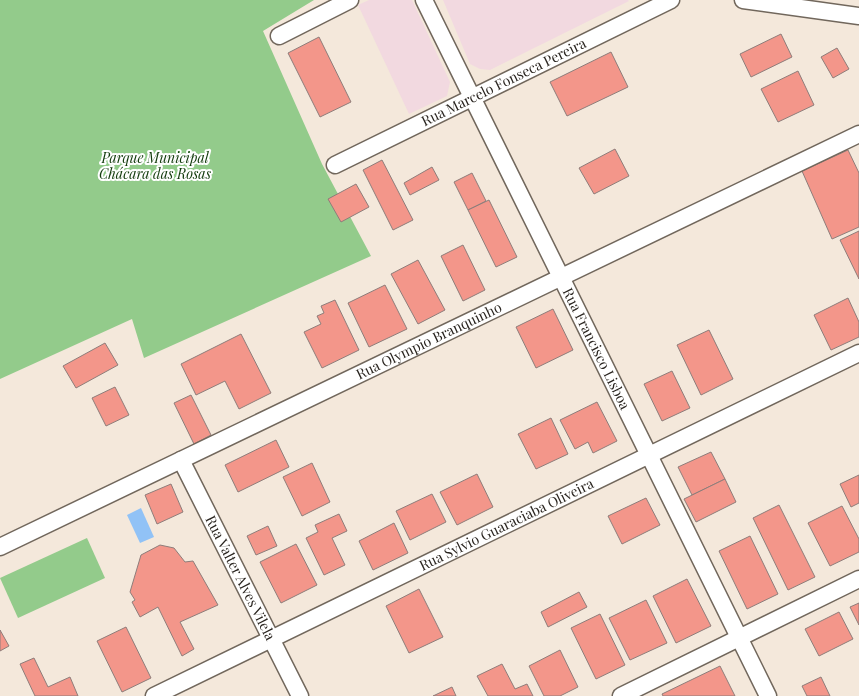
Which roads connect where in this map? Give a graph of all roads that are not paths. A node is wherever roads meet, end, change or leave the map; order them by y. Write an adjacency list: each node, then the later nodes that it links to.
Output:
1 (350, 0): 6 (street)
2 (424, 0): 7 (street, Rua Francisco Lisboa)
3 (671, 0): 7 (street, Rua Marcelo Fonseca Pereira)
4 (743, 0): 5 (street)
5 (859, 16)
6 (279, 36)
7 (472, 98): 9 (street, Rua Marcelo Fonseca Pereira); 10 (street, Rua Francisco Lisboa)
8 (859, 134): 10 (street, Rua Olympio Branquinho)
9 (335, 165)
10 (561, 277): 12 (street, Rua Francisco Lisboa); 13 (street, Rua Olympio Branquinho)
11 (859, 353): 12 (street, Rua Sylvio Guaraciaba Oliveira)
12 (649, 455): 16 (street, Rua Francisco Lisboa); 17 (street, Rua Sylvio Guaraciaba Oliveira)
13 (181, 460): 14 (street, Rua Olympio Branquinho); 17 (street, Rua Valter Alves Vilela)
14 (0, 546)
15 (859, 579): 16 (street)
16 (739, 638): 20 (street); 21 (street, Rua Francisco Lisboa)
17 (271, 639): 18 (street, Rua Sylvio Guaraciaba Oliveira); 19 (street, Rua Valter Alves Vilela)
18 (154, 696)
19 (300, 696)
20 (621, 696)
21 (768, 696)

